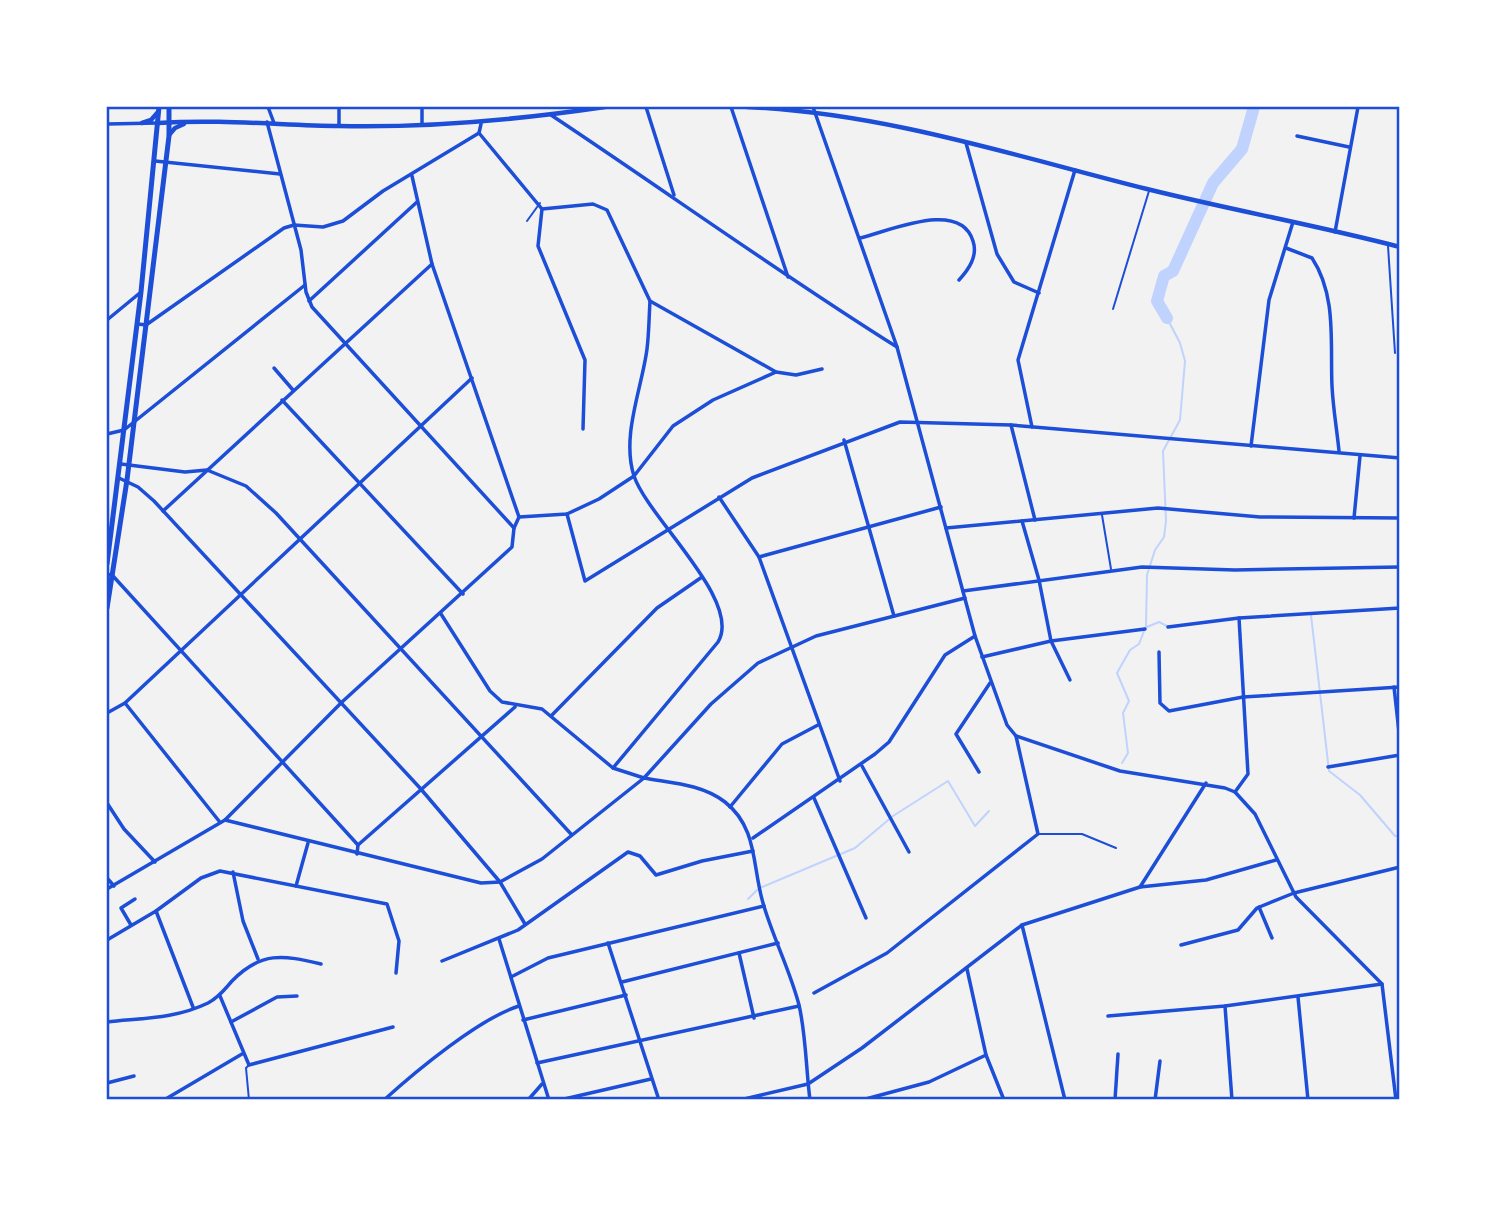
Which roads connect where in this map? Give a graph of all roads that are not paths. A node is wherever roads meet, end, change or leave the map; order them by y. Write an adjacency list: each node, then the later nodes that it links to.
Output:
1 (169, 107): 13 (main road)
2 (268, 107): 18 (street)
3 (339, 107): 22 (street)
4 (422, 107): 21 (street)
5 (605, 107): 12 (main road)
6 (646, 107): 35 (street)
7 (731, 107): 48 (street)
8 (747, 107): 11 (main road)
9 (1358, 107): 28 (street)
10 (158, 109): 15 (main road); 16 (main road)
11 (814, 109): 27 (main road); 43 (street)
12 (551, 115): 20 (main road); 35 (street)
13 (170, 122): 16 (main road); 17 (main road); 25 (main road)
14 (267, 122): 17 (main road); 18 (main road); 32 (street)
15 (142, 123): 16 (street); 19 (street); 23 (main road)
16 (158, 123): 23 (main road)
17 (187, 123): 25 (main road)
18 (274, 123): 22 (main road)
19 (107, 124)
20 (481, 124): 21 (main road); 24 (street)
21 (422, 125): 22 (main road)
22 (339, 127)
23 (157, 131): 29 (main road)
24 (479, 133): 33 (street); 37 (street)
25 (169, 136): 30 (main road)
26 (1297, 136): 28 (street)
27 (966, 143): 31 (main road); 52 (street)
28 (1349, 147): 42 (street)
29 (155, 161): 30 (street); 51 (main road)
30 (165, 162): 32 (street); 58 (main road)
31 (1075, 170): 34 (main road); 52 (street)
32 (280, 174): 41 (street)
33 (411, 175): 36 (street); 41 (street)
34 (1149, 190): 40 (main road); 55 (lane)
35 (675, 197): 48 (street)
36 (417, 202): 47 (street); 53 (street)
37 (540, 203): 38 (street); 39 (lane)
38 (542, 209): 54 (street); 73 (street)
39 (527, 221)
40 (1293, 222): 42 (main road); 46 (street)
41 (294, 225): 50 (street); 58 (street)
42 (1335, 232): 44 (main road)
43 (860, 238): 49 (street); 60 (street)
44 (1388, 244): 45 (main road); 61 (lane)
45 (1400, 247)
46 (1286, 248): 77 (street); 78 (street)
47 (432, 264): 59 (street); 65 (street)
48 (789, 279): 60 (street)
49 (959, 280)
50 (305, 285): 53 (street); 69 (street)
51 (141, 292): 56 (street); 57 (main road)
52 (1039, 293): 72 (street)
53 (309, 301): 59 (street)
54 (650, 301): 64 (street); 84 (street)
55 (1113, 309)
56 (107, 320)
57 (136, 323): 58 (street); 74 (main road)
58 (146, 325): 69 (main road)
59 (344, 344): 66 (street); 71 (street)
60 (897, 347): 68 (street)
61 (1395, 353)
62 (274, 368): 66 (street)
63 (822, 369): 64 (street)
64 (776, 372): 84 (street)
65 (472, 379): 71 (street); 95 (street)
66 (293, 390): 67 (street)
67 (282, 400): 83 (street); 87 (street)
68 (917, 421): 70 (street); 76 (street); 91 (street)
69 (133, 423): 74 (street); 82 (main road)
70 (1011, 425): 72 (street); 98 (street)
71 (420, 426): 87 (street); 101 (street)
72 (1032, 426): 77 (street)
73 (583, 429)
74 (124, 430): 75 (street); 81 (main road)
75 (107, 435)
76 (844, 440): 89 (street); 100 (street)
77 (1251, 446): 78 (street)
78 (1339, 452): 79 (street)
79 (1360, 456): 80 (street); 96 (street)
80 (1400, 458)
81 (121, 464): 82 (street); 85 (main road)
82 (128, 465): 83 (street); 86 (main road)
83 (207, 470): 92 (street); 104 (street)
84 (634, 476): 93 (street); 103 (street)
85 (119, 478): 86 (street); 88 (main road)
86 (127, 480): 92 (street); 109 (main road)
87 (361, 480): 104 (street); 114 (street)
88 (117, 495): 90 (street); 106 (main road)
89 (719, 497): 103 (street); 105 (street)
90 (107, 498)
91 (941, 507): 100 (street); 102 (street)
92 (163, 511): 113 (street)
93 (567, 514): 95 (street); 103 (street)
94 (1102, 514): 96 (street); 98 (street); 108 (lane)
95 (519, 517): 101 (street)
96 (1354, 518): 97 (street)
97 (1400, 518)
98 (1035, 520): 99 (street)
99 (1022, 521): 102 (street); 111 (street)
100 (870, 527): 105 (street); 119 (street)
101 (514, 528): 114 (street)
102 (946, 528): 112 (street)
103 (667, 530): 110 (street)
104 (300, 539): 113 (street); 126 (street)
105 (759, 556): 125 (street)
106 (107, 564)
107 (1400, 567): 108 (street)
108 (1111, 569): 111 (street)
109 (110, 575): 116 (main road); 127 (street)
110 (702, 577): 139 (street); 148 (street)
111 (1039, 580): 112 (street); 124 (street)
112 (962, 590): 115 (street)
113 (240, 592): 127 (street); 135 (street)
114 (463, 594): 118 (street)
115 (965, 598): 119 (street); 123 (street)
116 (107, 608)
117 (1400, 608): 120 (street)
118 (441, 614): 126 (street); 137 (street)
119 (894, 616): 125 (street)
120 (1239, 618): 121 (street); 134 (street)
121 (1168, 627)
122 (1144, 629): 124 (street)
123 (975, 636): 129 (street); 146 (street)
124 (1051, 641): 129 (street); 130 (street)
125 (792, 647): 140 (street); 150 (street)
126 (401, 649): 135 (street); 141 (street)
127 (182, 650): 136 (street); 145 (street)
128 (1159, 652): 134 (street)
129 (982, 657): 131 (street)
130 (1070, 680)
131 (990, 683): 142 (street); 149 (street)
132 (1394, 687): 133 (street); 134 (street); 143 (street)
133 (1400, 687)
134 (1242, 697): 154 (street)
135 (342, 702): 145 (street); 153 (street)
136 (125, 703): 138 (street); 159 (street)
137 (515, 707): 139 (street); 141 (street)
138 (107, 713)
139 (552, 716): 148 (street)
140 (818, 725): 151 (street); 157 (street)
141 (480, 736): 153 (street); 160 (street)
142 (1016, 736): 152 (street); 161 (street)
143 (1400, 741)
144 (1400, 755): 147 (street)
145 (283, 762): 158 (street); 164 (street)
146 (862, 766): 151 (street); 167 (street)
147 (1328, 767)
148 (613, 768): 150 (street)
149 (979, 772)
150 (643, 778): 157 (street); 160 (street)
151 (840, 780): 155 (street)
152 (1206, 783): 154 (street); 177 (street)
153 (420, 788): 164 (street); 174 (street)
154 (1235, 792): 169 (street)
155 (814, 798): 162 (street); 184 (street)
156 (107, 803): 170 (street)
157 (730, 807): 162 (street)
158 (225, 820): 159 (street); 163 (street)
159 (219, 821): 170 (street)
160 (571, 834): 174 (street)
161 (1038, 834): 165 (lane); 203 (street)
162 (752, 838): 166 (street)
163 (308, 843): 168 (street); 176 (street)
164 (358, 845): 168 (street)
165 (1116, 848)
166 (753, 851): 181 (street); 185 (street)
167 (909, 852)
168 (357, 854): 174 (street)
169 (1276, 860): 177 (street); 179 (street)
170 (155, 862): 175 (street)
171 (1400, 867): 179 (street)
172 (233, 872): 176 (street); 183 (street); 195 (street)
173 (107, 878): 175 (street)
174 (500, 882): 185 (street)
175 (114, 886): 178 (street)
176 (296, 886): 199 (street)
177 (1140, 887): 187 (street)
178 (107, 889)
179 (1295, 895): 182 (street); 202 (street)
180 (135, 899): 186 (street)
181 (764, 906): 191 (street); 192 (street)
182 (1259, 907): 188 (street); 193 (street)
183 (156, 911): 186 (street); 211 (street)
184 (866, 918)
185 (525, 924): 189 (street)
186 (131, 925): 190 (street)
187 (1022, 925): 198 (street); 241 (street)
188 (1272, 938)
189 (499, 939): 196 (street); 200 (street)
190 (107, 940)
191 (608, 943): 200 (street); 201 (street)
192 (778, 943): 194 (street); 209 (street)
193 (1181, 945)
194 (739, 953): 201 (street); 213 (street)
195 (258, 959): 197 (street); 205 (street)
196 (442, 961)
197 (321, 964)
198 (967, 969): 221 (street); 229 (street)
199 (396, 972)
200 (511, 977): 208 (street)
201 (622, 982): 204 (street)
202 (1382, 984): 207 (street); 246 (street)
203 (814, 993)
204 (626, 995): 214 (street); 218 (street)
205 (220, 996): 211 (street); 216 (street)
206 (297, 996): 216 (street)
207 (1298, 997): 210 (street); 245 (street)
208 (520, 1005): 214 (street); 232 (street)
209 (799, 1006): 213 (street); 229 (street)
210 (1225, 1006): 212 (street); 244 (street)
211 (193, 1007): 215 (street)
212 (1108, 1016)
213 (754, 1018): 218 (street)
214 (523, 1020): 223 (street)
215 (107, 1022)
216 (231, 1022): 219 (street)
217 (393, 1027): 224 (street)
218 (640, 1039): 223 (street); 226 (street)
219 (242, 1054): 224 (street); 230 (street)
220 (1118, 1054): 242 (street)
221 (986, 1055): 239 (street); 240 (street)
222 (1160, 1061): 243 (street)
223 (537, 1063): 228 (street)
224 (250, 1065): 231 (lane)
225 (134, 1076): 227 (street)
226 (651, 1079): 235 (street); 236 (street)
227 (107, 1083)
228 (542, 1084): 233 (street); 234 (street)
229 (808, 1084): 237 (street); 238 (street)
230 (164, 1100)
231 (249, 1100)
232 (384, 1100)
233 (528, 1100)
234 (549, 1100)
235 (561, 1100)
236 (659, 1100)
237 (740, 1100)
238 (810, 1100)
239 (862, 1100)
240 (1004, 1100)
241 (1065, 1100)
242 (1115, 1100)
243 (1155, 1100)
244 (1232, 1100)
245 (1308, 1100)
246 (1396, 1100)

